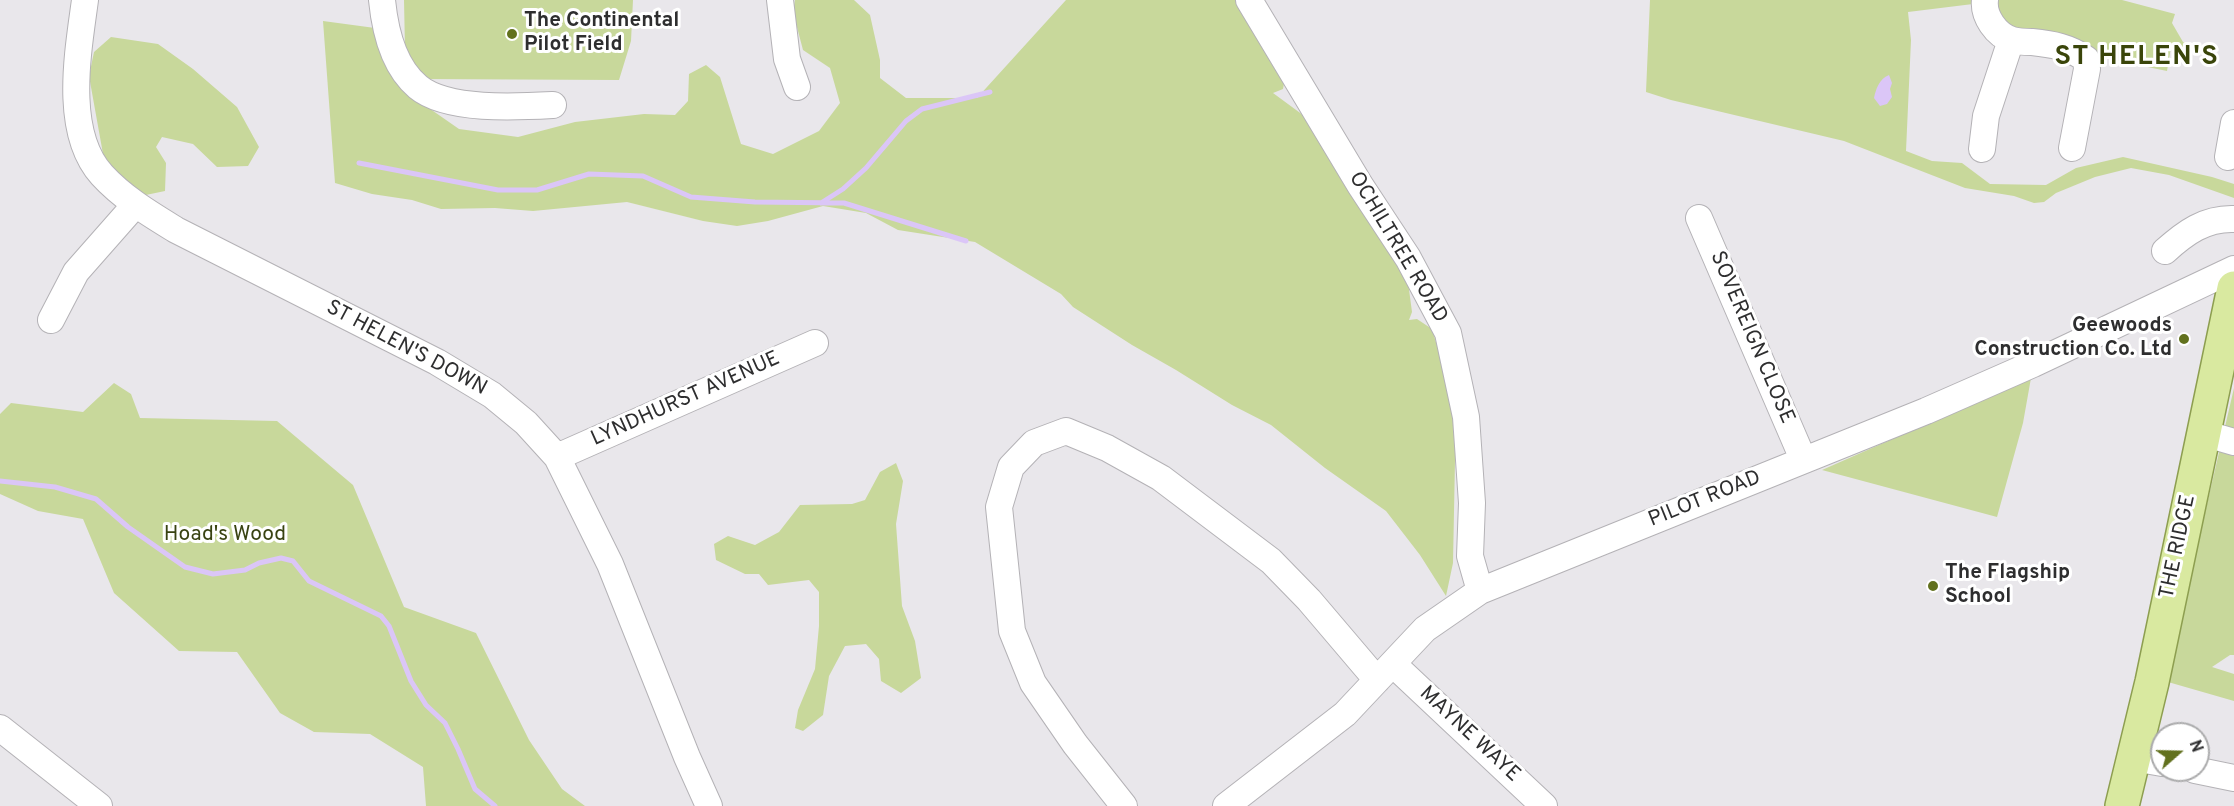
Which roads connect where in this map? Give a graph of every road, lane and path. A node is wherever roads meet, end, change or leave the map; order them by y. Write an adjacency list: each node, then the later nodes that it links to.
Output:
1 (85, 0): 13 (street, ST HELEN'S DOWN)
2 (382, 0): 8 (street)
3 (780, 0): 7 (street)
4 (1249, 0): 25 (street, OCHILTREE ROAD)
5 (1985, 0): 6 (street)
6 (2011, 40): 10 (street); 11 (street)
7 (797, 87)
8 (553, 105)
9 (2234, 123): 12 (street)
10 (2072, 148)
11 (1982, 150)
12 (2228, 157)
13 (135, 205): 19 (street); 23 (street, ST HELEN'S DOWN)
14 (1699, 218): 24 (street, SOVEREIGN CLOSE)
15 (2234, 219): 16 (street)
16 (2165, 251)
17 (2234, 269): 24 (street, PILOT ROAD)
18 (2234, 288): 21 (main road, THE RIDGE)
19 (51, 320)
20 (815, 344): 23 (street, LYNDHURST AVENUE)
21 (2203, 433): 22 (street); 28 (main road, THE RIDGE)
22 (2234, 442)
23 (557, 457): 32 (street, ST HELEN'S DOWN)
24 (1803, 459): 25 (street, PILOT ROAD)
25 (1480, 591): 26 (street, PILOT ROAD)
26 (1385, 672): 33 (street, MAYNE WAYE); 34 (street, PILOT ROAD); 35 (street, MAYNE WAYE)
27 (0, 728): 31 (street)
28 (2148, 760): 36 (main road, THE RIDGE)
29 (2210, 773): 30 (street)
30 (2234, 778)
31 (99, 806)
32 (710, 806)
33 (1124, 806)
34 (1226, 806)
35 (1544, 806)
36 (2122, 806)

